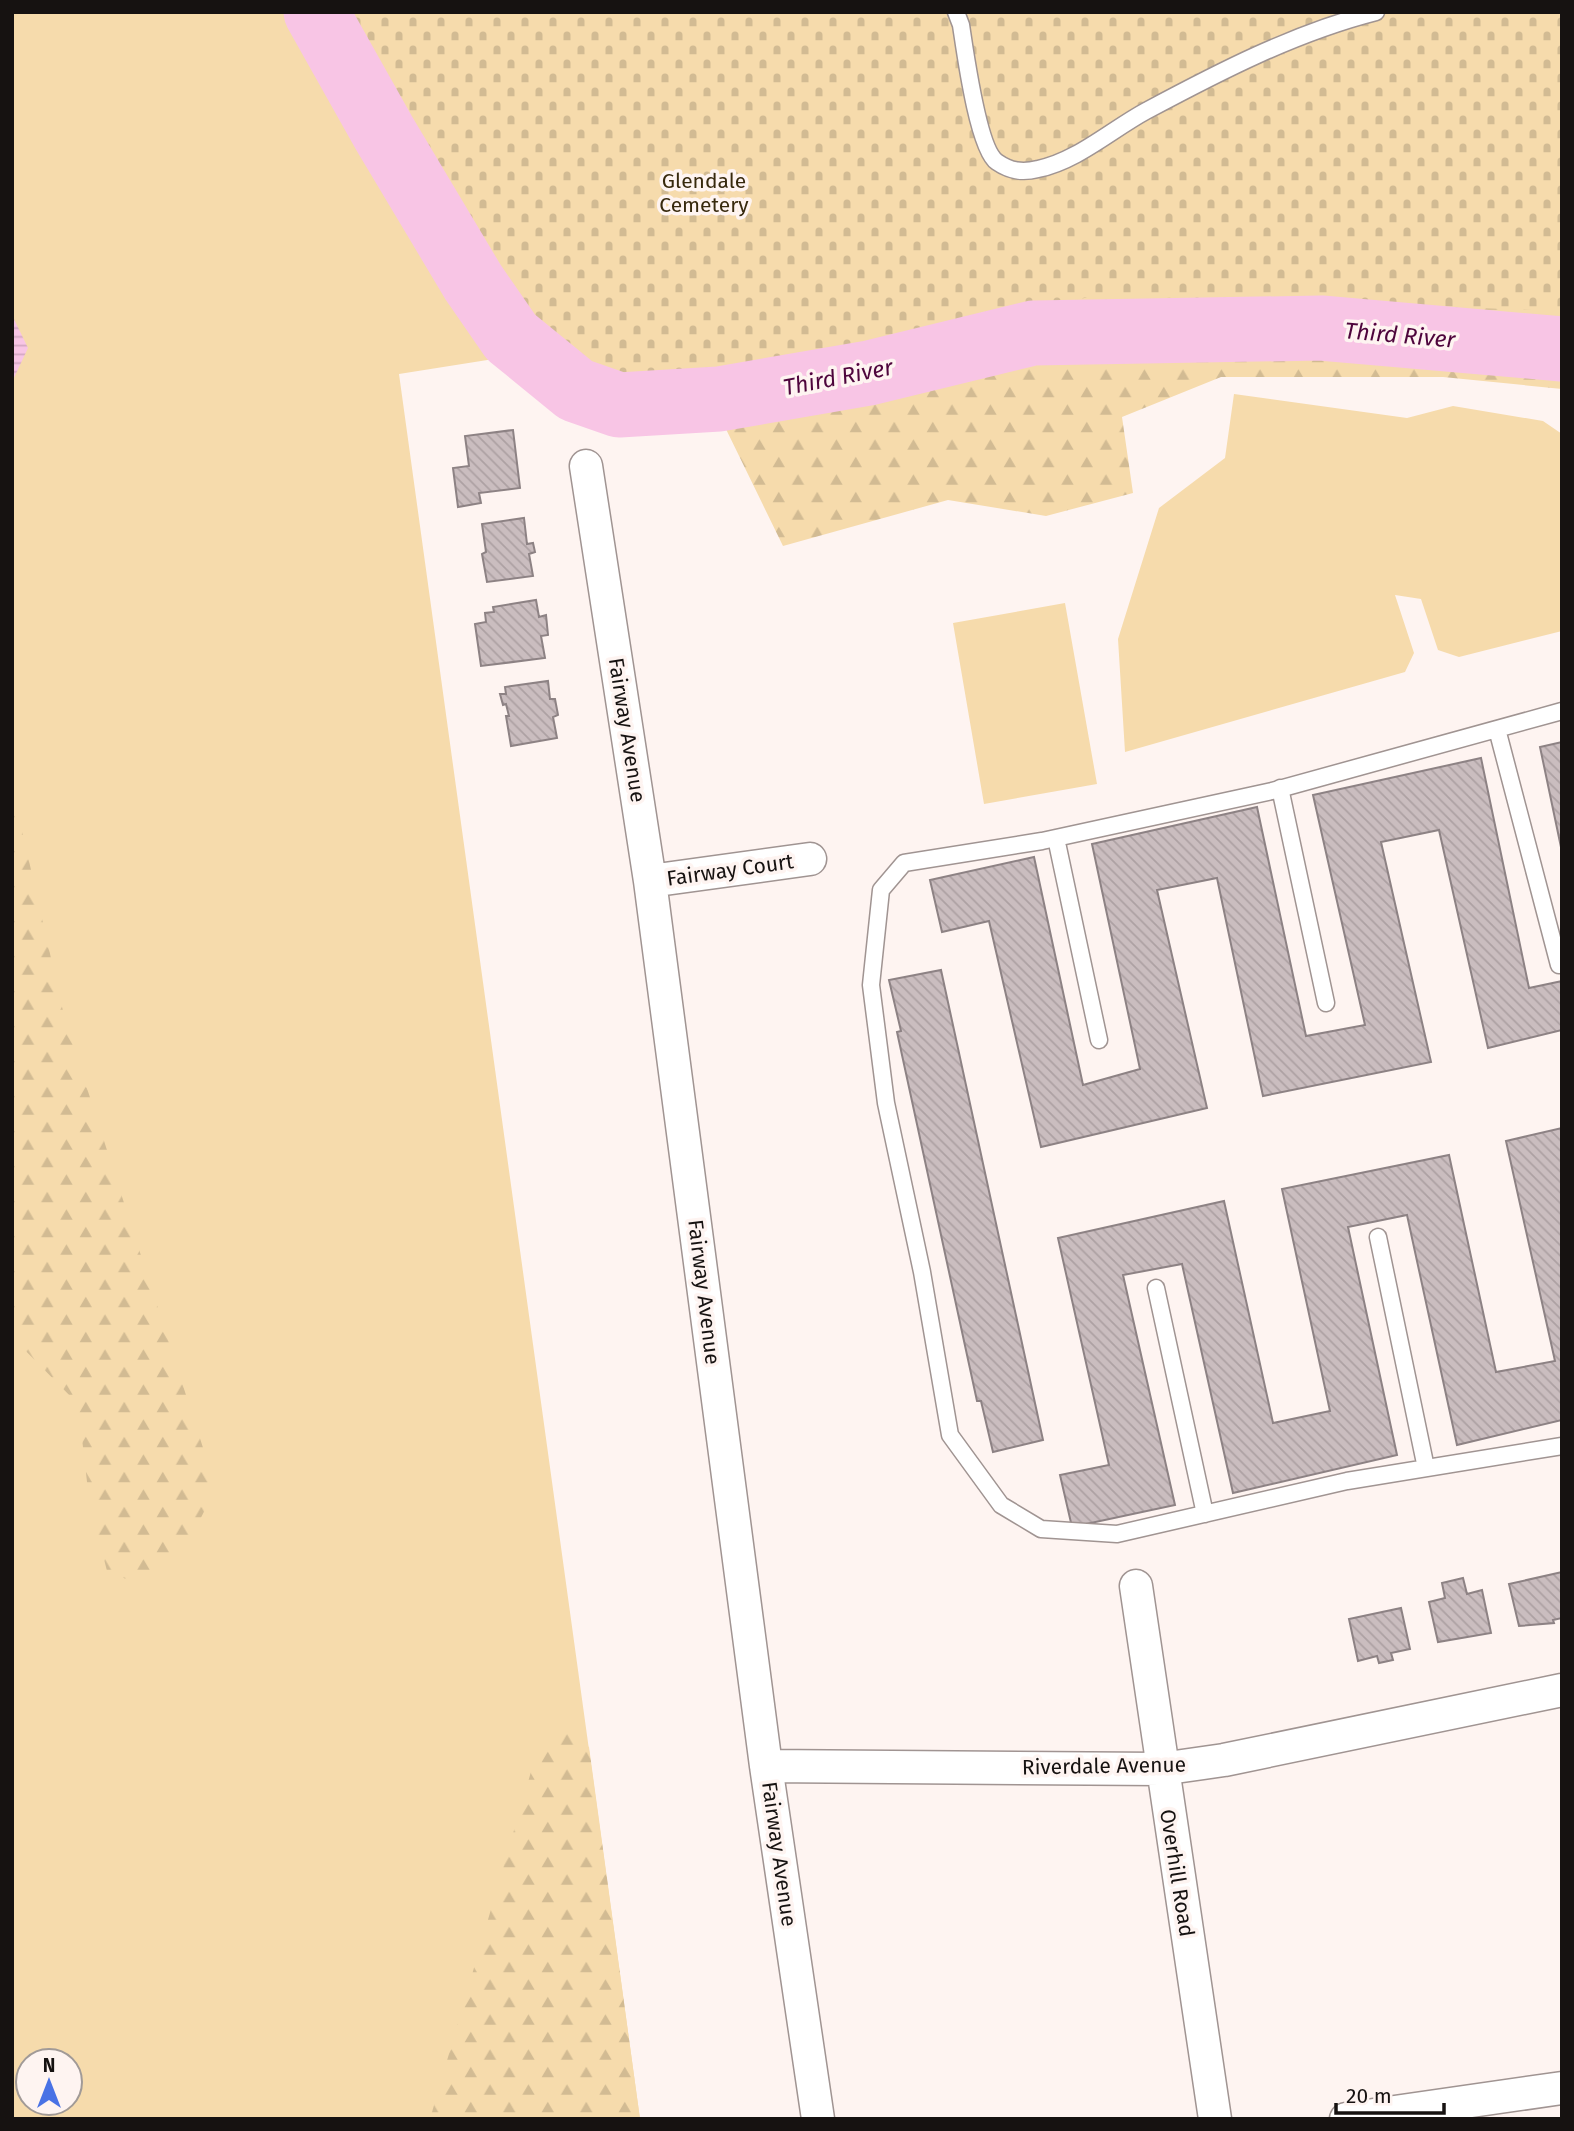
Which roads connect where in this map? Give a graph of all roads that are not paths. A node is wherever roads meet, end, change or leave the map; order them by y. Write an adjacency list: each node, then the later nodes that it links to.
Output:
1 (956, 12): 2 (lane)
2 (1376, 12)
3 (586, 466): 9 (street, Fairway Avenue)
4 (1562, 711): 5 (lane)
5 (1497, 729): 6 (lane); 10 (lane)
6 (1280, 788): 7 (lane); 11 (lane)
7 (1056, 838): 12 (lane); 17 (lane)
8 (810, 859): 9 (street, Fairway Court)
9 (650, 881): 20 (street, Fairway Avenue)
10 (1559, 965)
11 (1326, 1003)
12 (1099, 1041)
13 (1378, 1237): 16 (lane)
14 (1156, 1289): 17 (lane)
15 (1562, 1446): 16 (lane)
16 (1426, 1468): 17 (lane)
17 (1205, 1514)
18 (1136, 1586): 21 (street, Overhill Road)
19 (1562, 1690): 21 (street, Riverdale Avenue)
20 (766, 1766): 21 (street, Riverdale Avenue); 23 (street, Fairway Avenue)
21 (1161, 1769): 24 (street, Overhill Road)
22 (1562, 2088): 25 (street)
23 (818, 2119)
24 (1215, 2119)
25 (1346, 2119)

